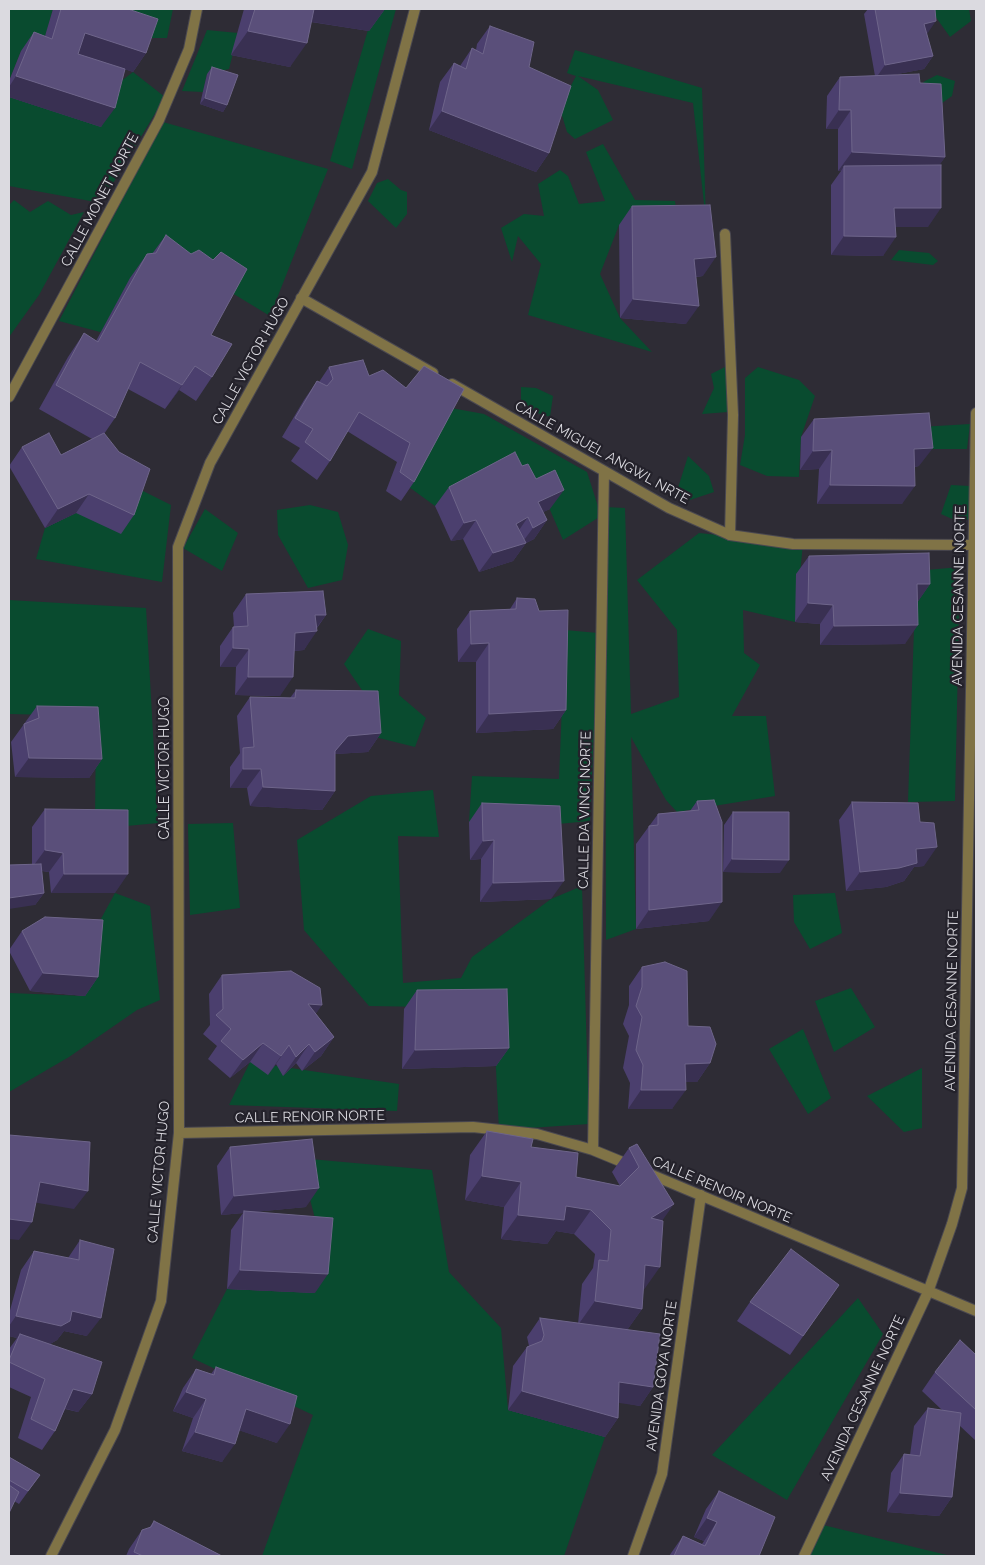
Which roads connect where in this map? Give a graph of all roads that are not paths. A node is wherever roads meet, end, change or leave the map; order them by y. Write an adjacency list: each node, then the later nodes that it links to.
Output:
1 (197, 9): 5 (street, CALLE MONET NORTE)
2 (415, 9): 4 (street, CALLE VICTOR HUGO)
3 (726, 234): 8 (street)
4 (301, 298): 7 (street, CALLE MIGUEL ANGWL NRTE); 10 (street, CALLE VICTOR HUGO)
5 (9, 397)
6 (976, 413): 9 (street, AVENIDA CESANNE NORTE)
7 (604, 471): 8 (street, CALLE MIGUEL ANGWL NRTE); 11 (street, CALLE DA VINCI NORTE)
8 (730, 535): 9 (street, CALLE MIGUEL ANGWL NRTE)
9 (975, 545): 13 (street, AVENIDA CESANNE NORTE)
10 (179, 1133): 11 (street, CALLE RENOIR NORTE); 15 (street, CALLE VICTOR HUGO)
11 (593, 1150): 12 (street, CALLE RENOIR NORTE)
12 (701, 1195): 13 (street, CALLE RENOIR NORTE); 16 (street, AVENIDA GOYA NORTE)
13 (928, 1292): 14 (street, CALLE RENOIR NORTE); 17 (street, AVENIDA CESANNE NORTE)
14 (976, 1311)
15 (51, 1556)
16 (633, 1556)
17 (804, 1556)

